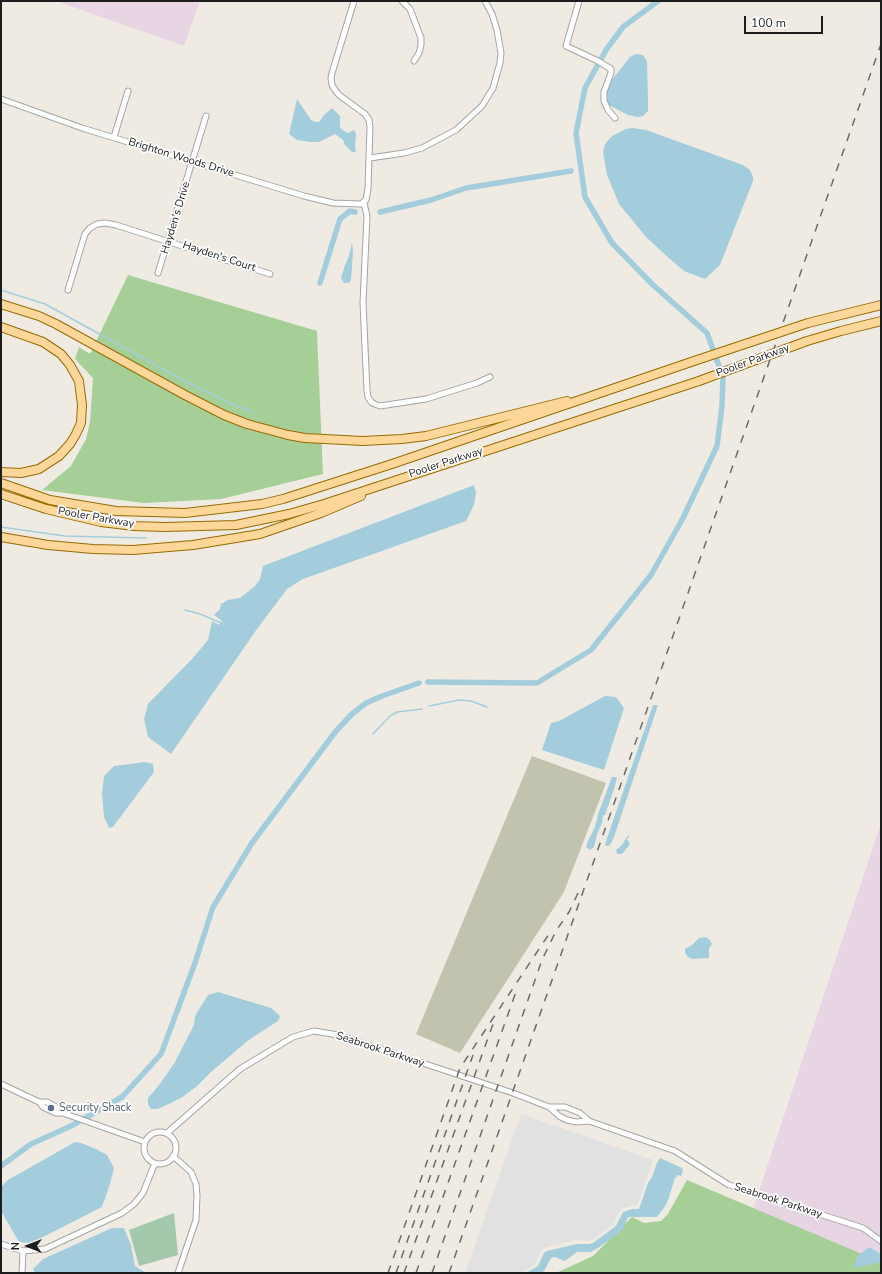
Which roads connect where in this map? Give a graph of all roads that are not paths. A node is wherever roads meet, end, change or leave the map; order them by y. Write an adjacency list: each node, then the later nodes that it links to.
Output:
1 (354, 1): 11 (street)
2 (402, 1): 5 (street)
3 (485, 1): 11 (street)
4 (579, 1): 9 (street)
5 (414, 60)
6 (128, 91): 10 (street)
7 (1, 99): 10 (street, Brighton Woods Drive)
8 (206, 116): 12 (street, Hayden's Drive)
9 (614, 118)
10 (114, 137): 12 (street, Brighton Woods Drive)
11 (370, 158): 13 (street)
12 (193, 162): 13 (street, Brighton Woods Drive); 14 (street, Hayden's Drive)
13 (364, 203): 22 (street)
14 (169, 241): 15 (street, Hayden's Drive); 16 (street, Hayden's Court); 17 (street, Hayden's Court)
15 (158, 273)
16 (270, 274)
17 (68, 290)
18 (1, 304): 23 (main road)
19 (881, 304): 23 (main road, Pooler Parkway, bridge)
20 (881, 321): 25 (main road, Pooler Parkway, bridge)
21 (1, 327): 24 (main road)
22 (490, 377)
23 (599, 394): 26 (main road, Pooler Parkway)
24 (1, 472)
25 (399, 478): 27 (main road, Pooler Parkway); 28 (main road)
26 (1, 483)
27 (1, 494)
28 (1, 537)
29 (1, 1084): 33 (street)
30 (549, 1107): 31 (street, Seabrook Parkway); 31 (street, Seabrook Parkway); 32 (street, Seabrook Parkway)
31 (589, 1121): 36 (street, Seabrook Parkway)
32 (167, 1133): 33 (street); 34 (street)
33 (145, 1142): 35 (street)
34 (174, 1156): 35 (street); 40 (street)
35 (155, 1163): 38 (street)
36 (881, 1241)
37 (1, 1244): 38 (street)
38 (23, 1251): 39 (street)
39 (22, 1273)
40 (178, 1273)

